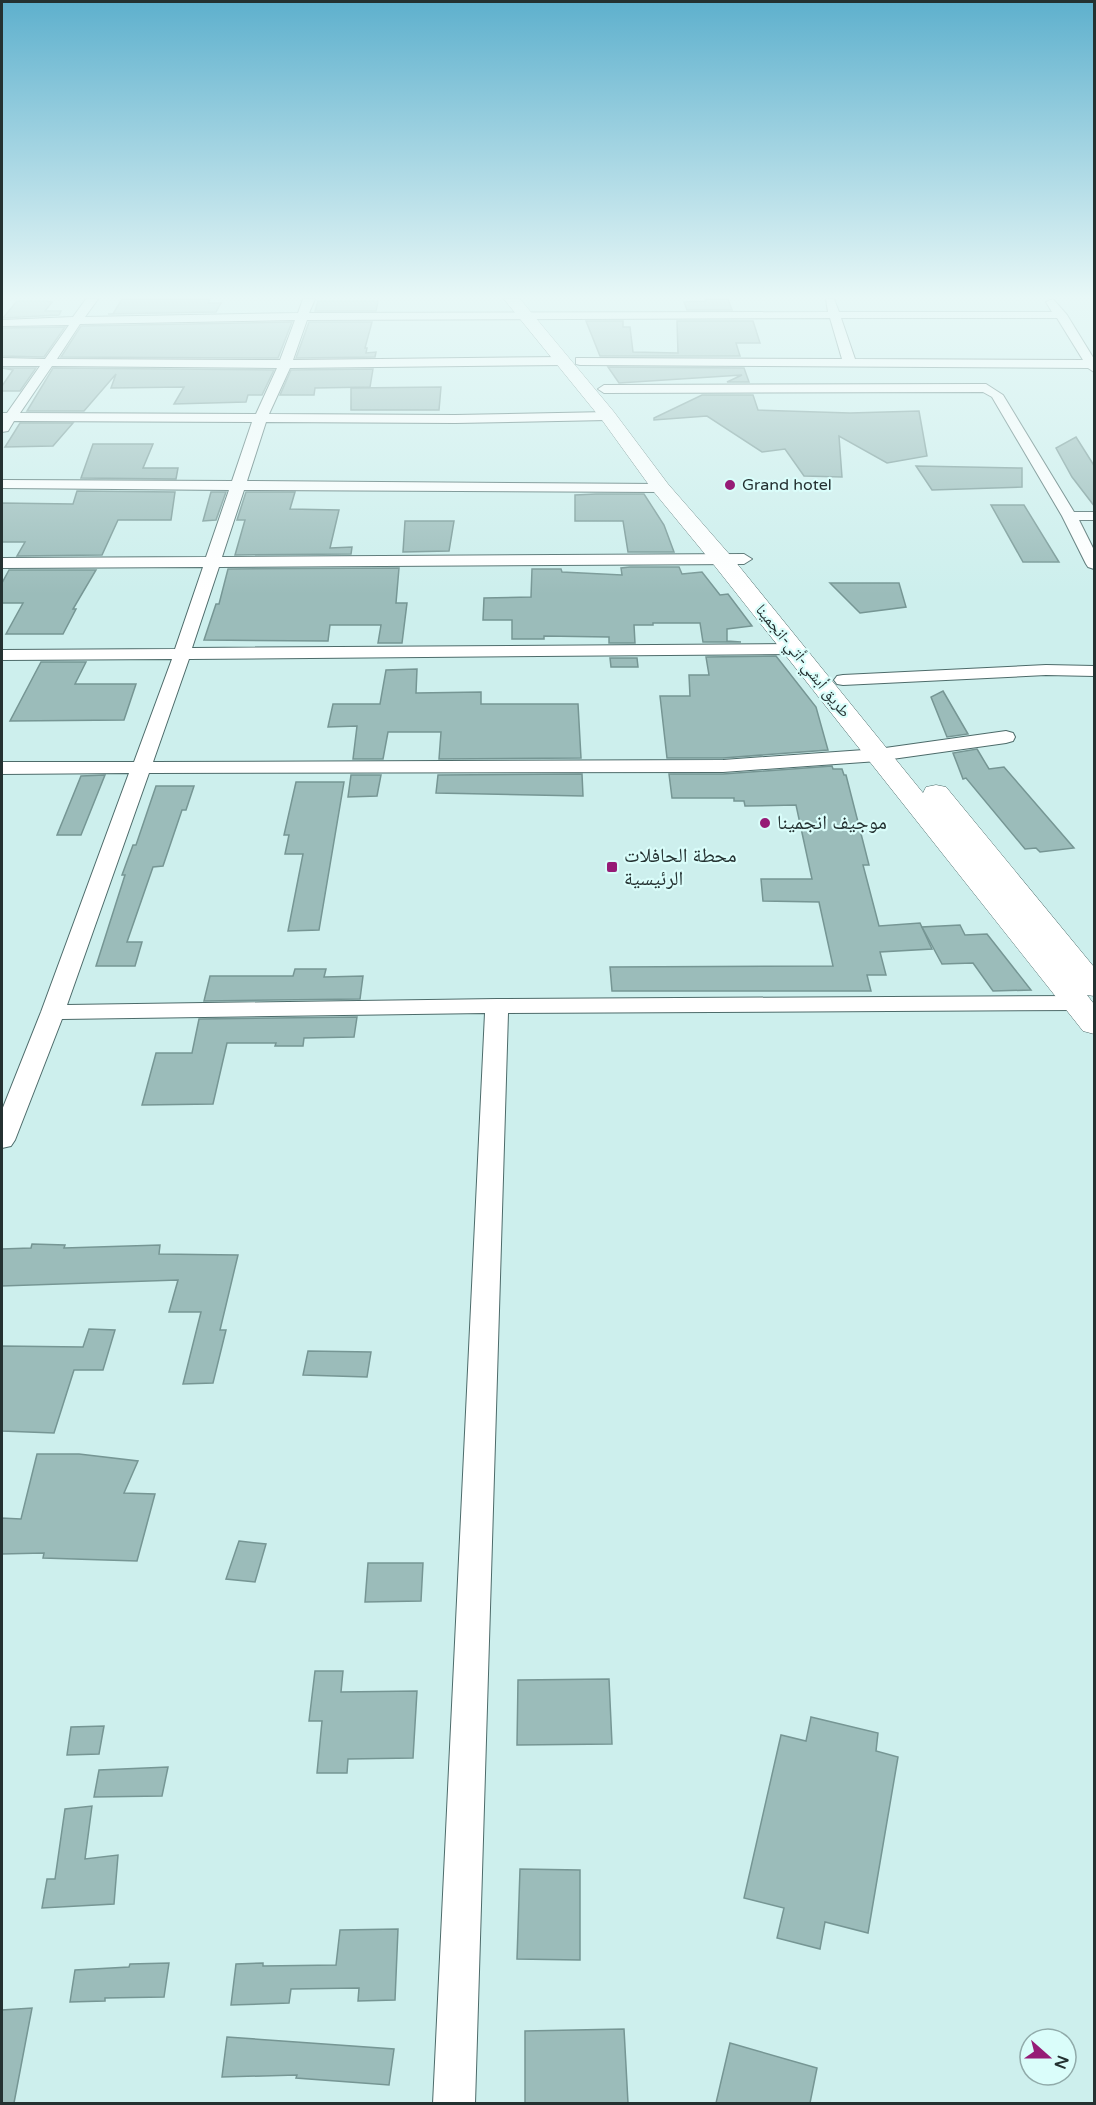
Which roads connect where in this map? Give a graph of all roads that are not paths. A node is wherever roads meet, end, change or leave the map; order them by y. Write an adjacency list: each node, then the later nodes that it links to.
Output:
1 (21, 397): 7 (street)
2 (270, 397): 8 (street)
3 (596, 397): 6 (highway, طريق أبشي-أتي-انجمينا)
4 (610, 397): 15 (highway)
5 (998, 397): 13 (street)
6 (608, 416): 8 (street); 12 (highway, طريق أبشي-أتي-انجمينا)
7 (6, 417): 8 (street); 9 (street)
8 (260, 420): 11 (street)
9 (2, 430)
10 (2, 484): 11 (street)
11 (239, 485): 12 (street); 17 (street)
12 (661, 488): 15 (highway, طريق أبشي-أتي-انجمينا)
13 (1069, 516): 14 (street); 18 (street)
14 (1095, 516)
15 (733, 559): 17 (street); 19 (highway, طريق أبشي-أتي-انجمينا); 23 (highway)
16 (2, 563): 17 (street)
17 (212, 563): 20 (street)
18 (1095, 564)
19 (794, 649): 20 (street); 26 (highway, طريق أبشي-أتي-انجمينا)
20 (182, 654): 21 (street); 28 (street)
21 (2, 655)
22 (1095, 671): 23 (street)
23 (843, 680): 25 (highway)
24 (1006, 737): 25 (street)
25 (902, 752): 26 (street); 29 (highway)
26 (878, 755): 28 (street); 30 (highway, طريق أبشي-أتي-انجمينا)
27 (2, 768): 28 (street)
28 (140, 768): 33 (street)
29 (1011, 882): 30 (highway); 31 (highway)
30 (981, 885): 31 (highway, طريق أبشي-أتي-انجمينا)
31 (1086, 995): 32 (street); 34 (highway, طريق أبشي-أتي-انجمينا)
32 (497, 1006): 33 (street); 36 (street)
33 (52, 1012): 35 (street)
34 (1095, 1024)
35 (2, 1140)
36 (454, 2103)

